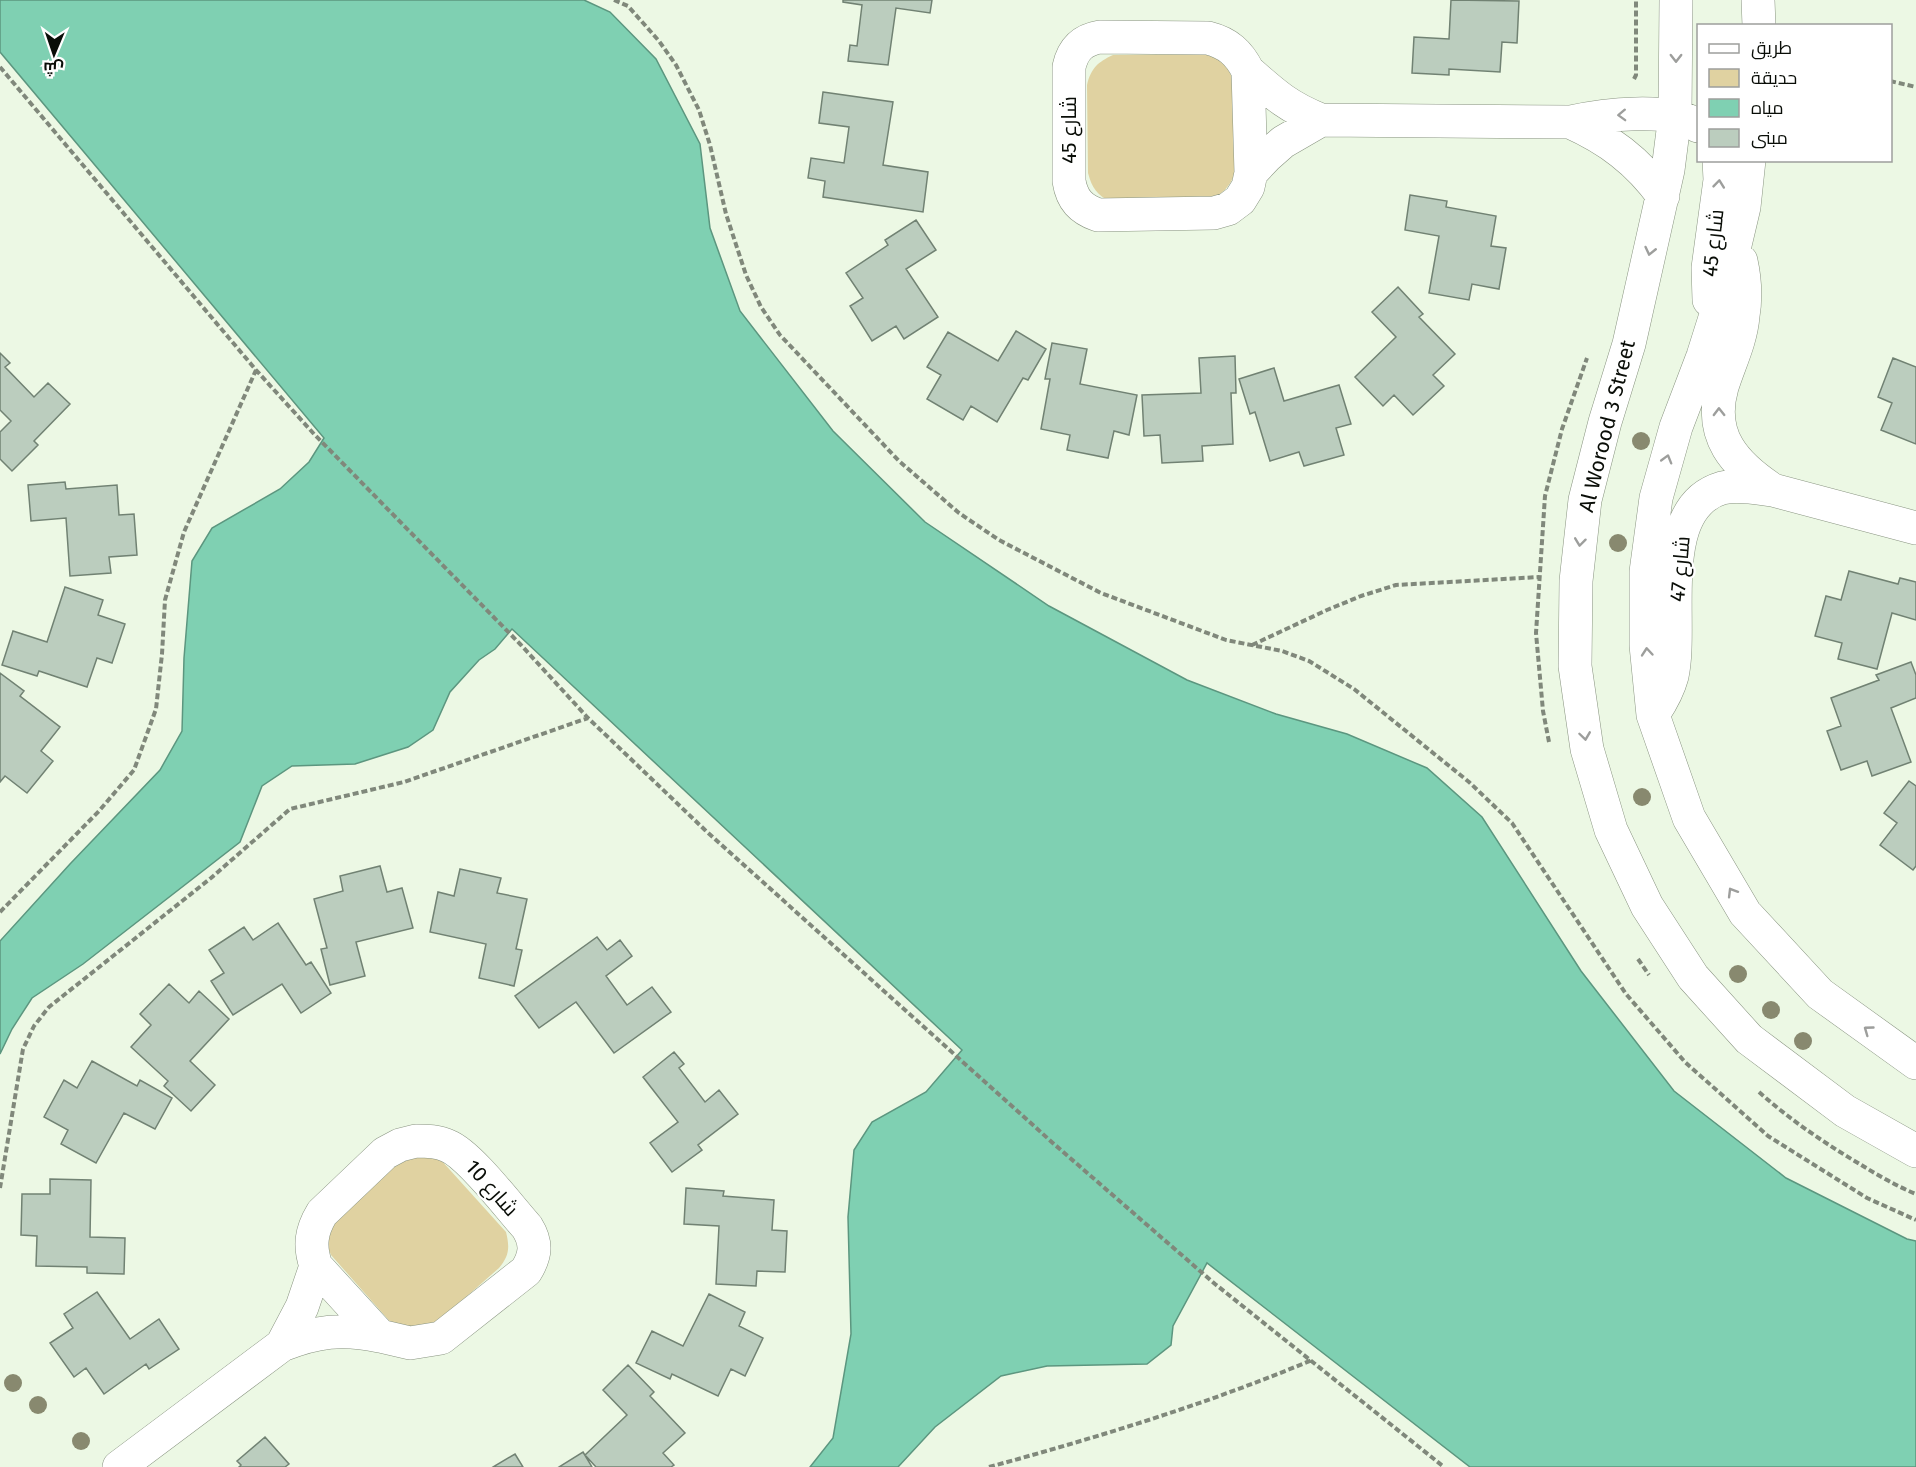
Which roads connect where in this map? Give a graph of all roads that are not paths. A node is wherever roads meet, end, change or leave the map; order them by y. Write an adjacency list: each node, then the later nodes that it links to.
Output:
1 (1676, 0): 6 (street, Al Worood 3 Street, one-way to 6)
2 (1758, 0): 3 (street)
3 (1759, 24)
4 (1248, 71): 5 (street, شارع 45); 10 (street, شارع 45); 10 (street, شارع 45)
5 (1321, 120): 7 (street, شارع 45); 10 (street, شارع 45)
6 (1687, 121): 7 (street, شارع 45, one-way to 7); 11 (street, Al Worood 3 Street)
7 (1570, 122): 11 (street, شارع 45)
8 (1719, 162): 13 (street, شارع 45, one-way to 8)
9 (1749, 162): 12 (street)
10 (1251, 173)
11 (1663, 196): 18 (street, Al Worood 3 Street, one-way to 18)
12 (1737, 239): 13 (street); 14 (street, شارع 47, one-way to 12)
13 (1713, 326): 16 (street, one-way to 13)
14 (1773, 490): 15 (street, شارع 47); 16 (street, شارع 47)
15 (1916, 528)
16 (1653, 715): 17 (street, one-way to 16)
17 (1916, 1063)
18 (1916, 1151)
19 (316, 1266): 20 (street); 20 (street, شارع 10); 21 (street, شارع 10)
20 (380, 1336): 21 (street, شارع 10)
21 (282, 1345): 22 (street, شارع 10)
22 (119, 1467)

